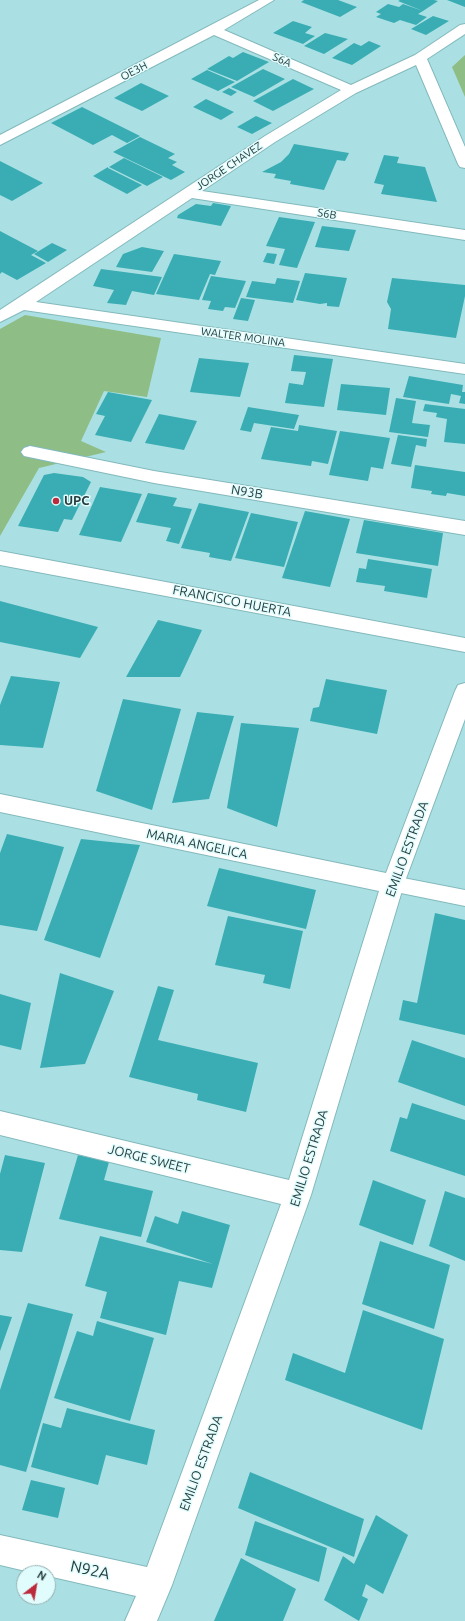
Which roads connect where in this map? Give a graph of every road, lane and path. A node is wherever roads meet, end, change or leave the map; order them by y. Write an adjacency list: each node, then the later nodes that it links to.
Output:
1 (268, 0): 3 (street, OE3H)
2 (465, 28): 4 (street, JORGE CHAVEZ)
3 (214, 30): 5 (street, S6A); 6 (street, OE3H)
4 (420, 58): 5 (street, JORGE CHAVEZ); 7 (street)
5 (351, 90): 8 (street, JORGE CHAVEZ)
6 (0, 141)
7 (465, 164)
8 (189, 193): 9 (street, S6B); 10 (street, JORGE CHAVEZ)
9 (465, 235)
10 (21, 305): 11 (street, JORGE CHAVEZ); 12 (street, WALTER MOLINA)
11 (0, 317)
12 (465, 369)
13 (30, 452): 14 (street, N93B)
14 (465, 528)
15 (0, 558): 16 (street, FRANCISCO HUERTA)
16 (465, 645)
17 (465, 691): 19 (street, EMILIO ESTRADA)
18 (0, 803): 19 (street, MARIA ANGELICA)
19 (393, 884): 20 (lane); 22 (street, EMILIO ESTRADA)
20 (465, 898)
21 (0, 1123): 22 (street, JORGE SWEET)
22 (298, 1195): 24 (street, EMILIO ESTRADA)
23 (0, 1550): 24 (street, N92A)
24 (156, 1585): 25 (street, EMILIO ESTRADA)
25 (141, 1621)

